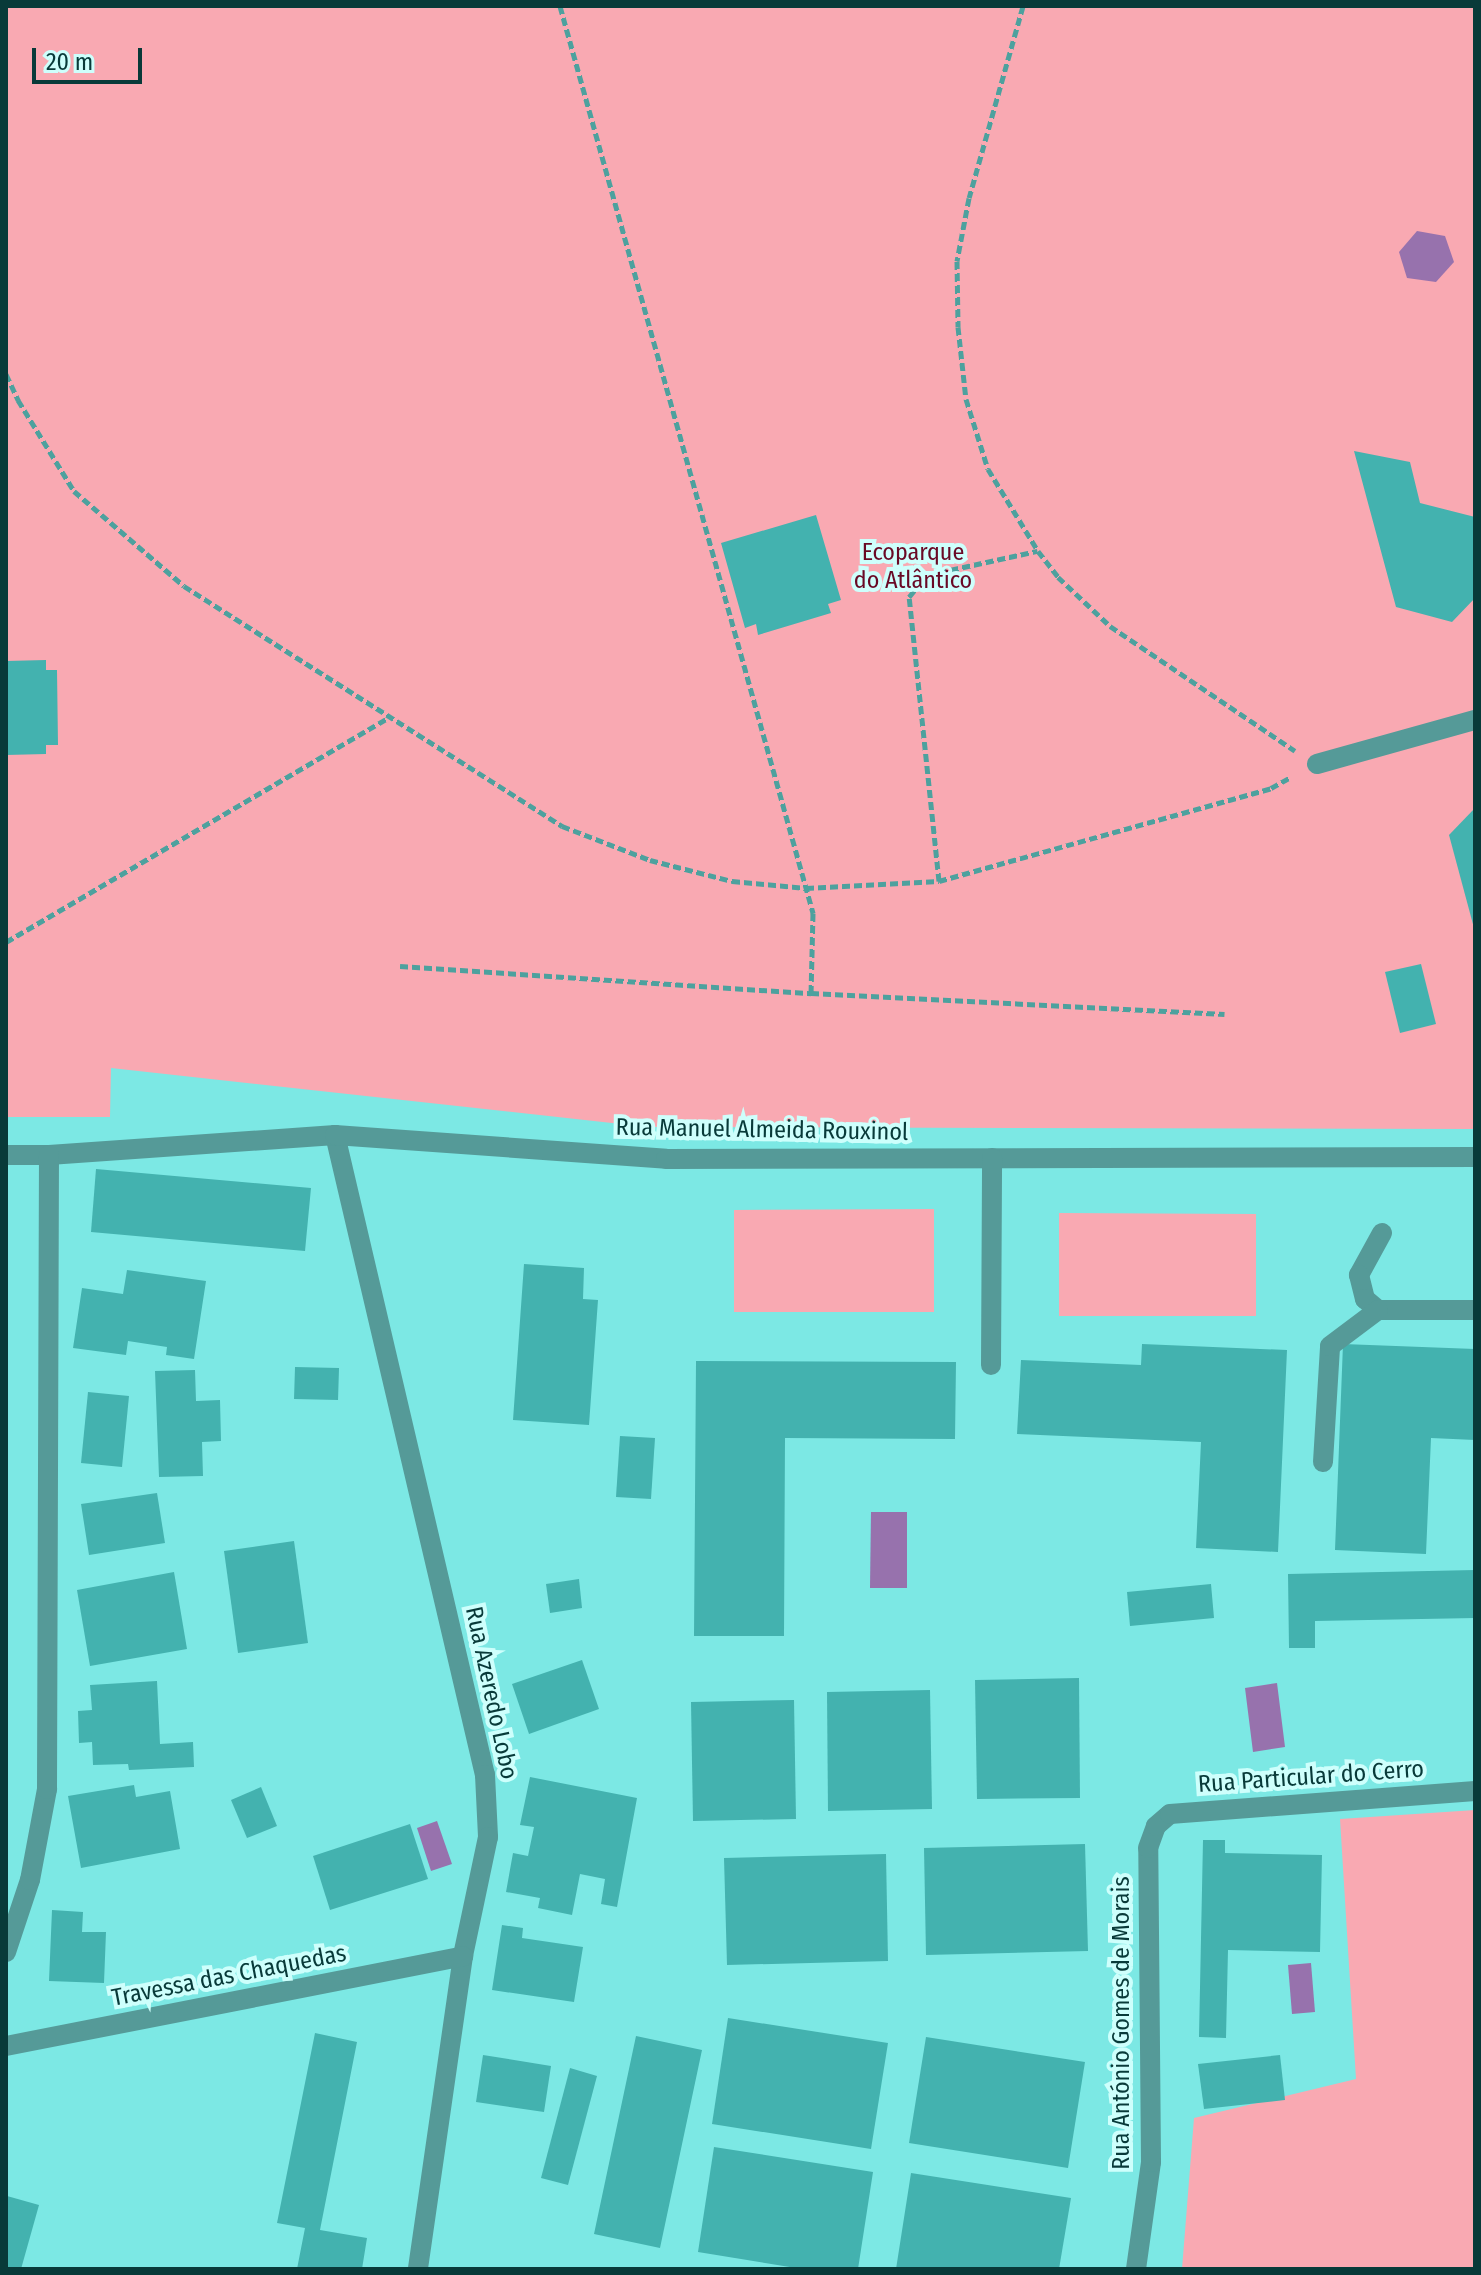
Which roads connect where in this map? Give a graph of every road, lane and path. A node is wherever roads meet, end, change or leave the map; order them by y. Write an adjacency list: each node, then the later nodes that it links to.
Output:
1 (560, 6): 9 (path)
2 (1023, 6): 4 (path)
3 (6, 374): 5 (path)
4 (1038, 551): 7 (path); 8 (path)
5 (390, 717): 9 (path); 10 (path)
6 (1475, 720): 7 (street)
7 (1317, 764): 8 (path)
8 (939, 881): 9 (path)
9 (806, 888): 12 (path)
10 (6, 942)
11 (400, 966): 12 (path)
12 (811, 993): 13 (path)
13 (1224, 1014)
14 (335, 1135): 16 (street, Rua Manuel Almeida Rouxinol); 18 (street, Rua Manuel Almeida Rouxinol); 27 (street, Rua Azeredo Lobo)
15 (6, 1155): 16 (street, Rua Manuel Almeida Rouxinol)
16 (49, 1155): 26 (street)
17 (1475, 1157): 18 (street, Rua Manuel Almeida Rouxinol)
18 (992, 1158): 22 (street)
19 (1382, 1233): 20 (street)
20 (1378, 1310): 21 (street); 23 (street)
21 (1475, 1310)
22 (991, 1365)
23 (1323, 1462)
24 (1475, 1791): 25 (street, Rua Particular do Cerro)
25 (1156, 1826): 30 (street, Rua António Gomes de Morais)
26 (6, 1952)
27 (463, 1956): 28 (street, Travessa das Chaquedas); 29 (street, Rua Azeredo Lobo)
28 (6, 2046)
29 (418, 2269)
30 (1136, 2269)

